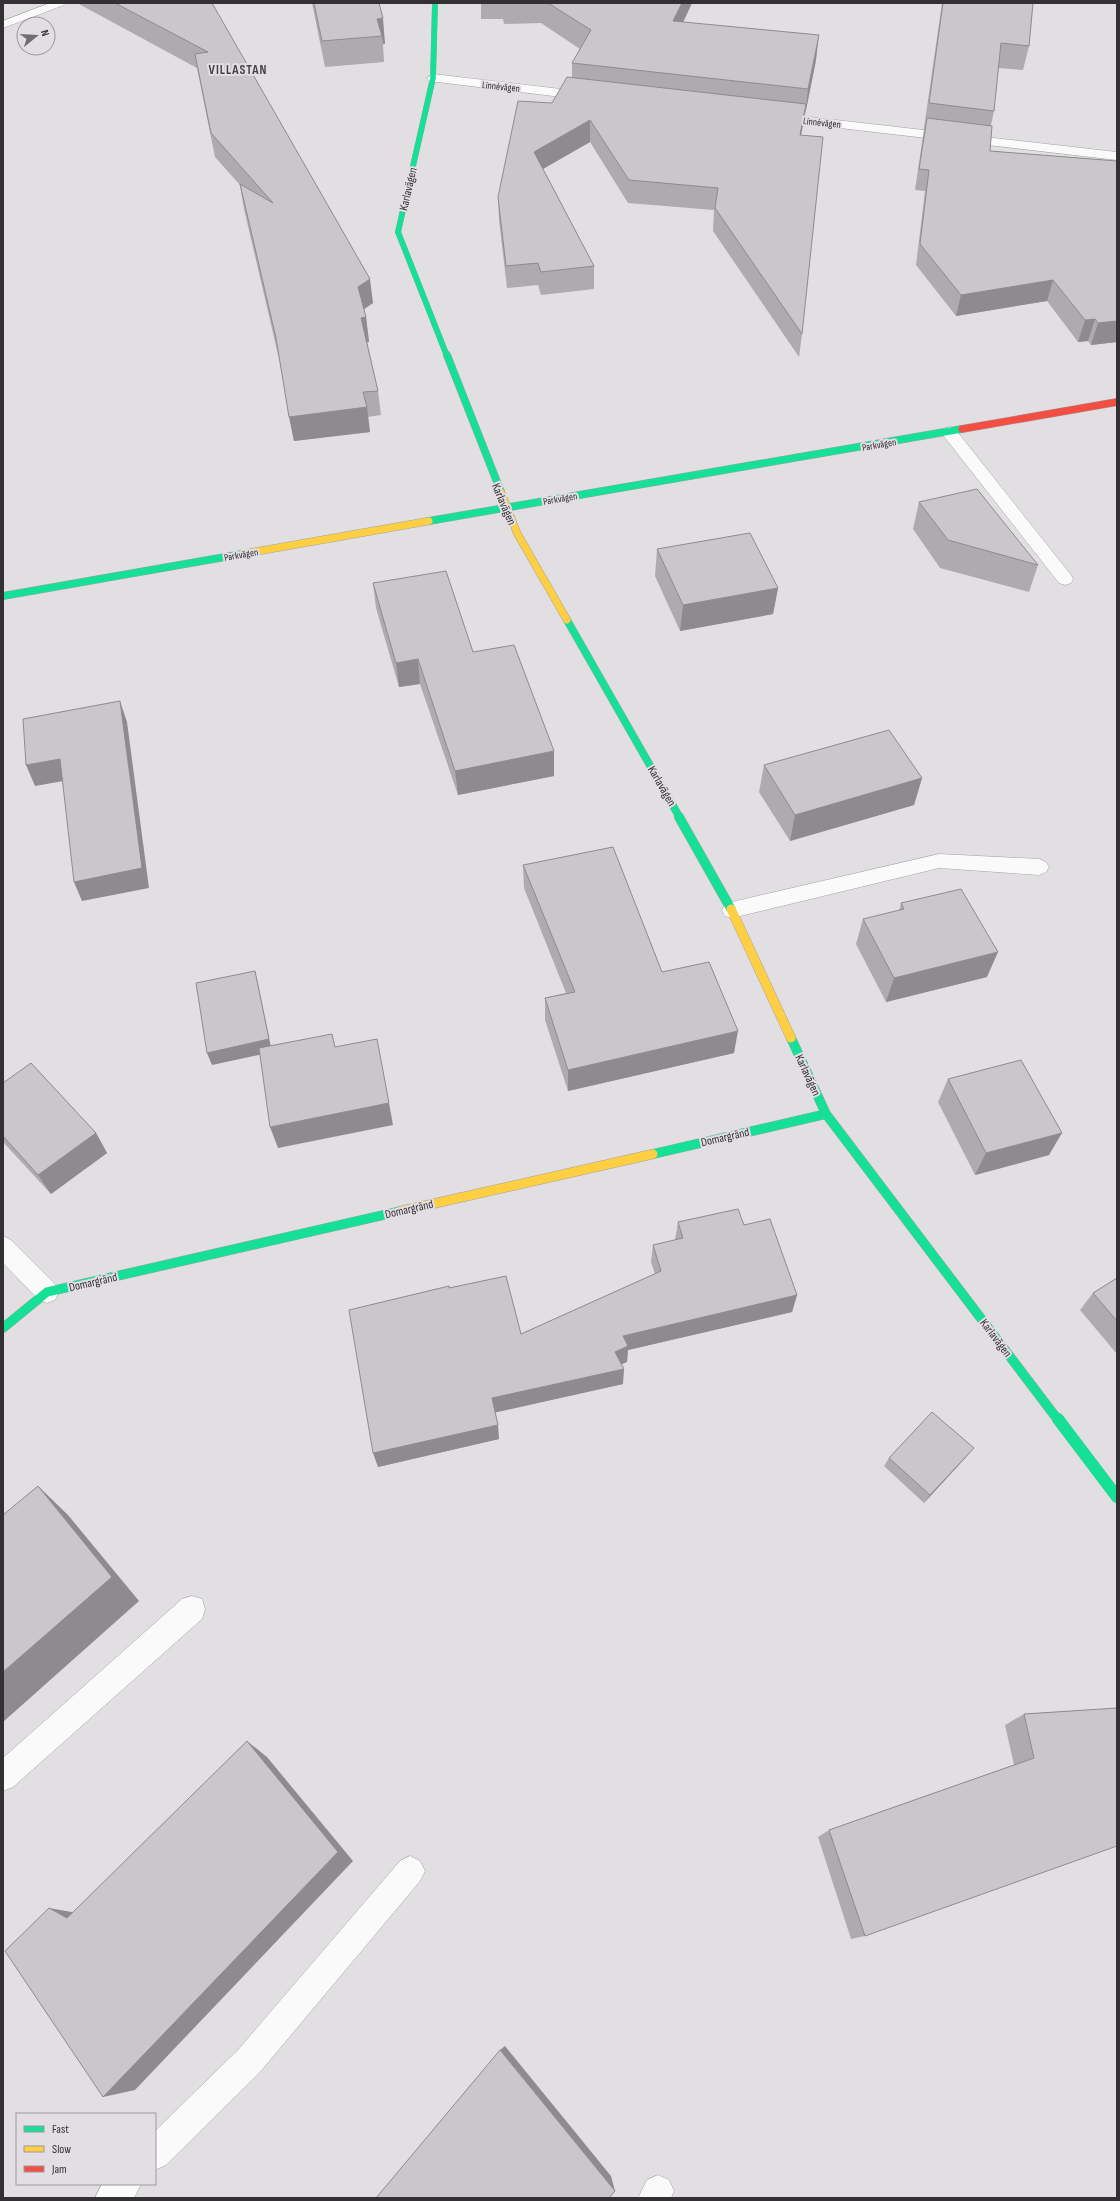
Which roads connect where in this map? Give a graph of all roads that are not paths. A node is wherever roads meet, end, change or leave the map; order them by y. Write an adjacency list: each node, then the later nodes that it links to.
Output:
1 (435, 3): 4 (street, Karlavägen)
2 (51, 4): 3 (street)
3 (3, 25)
4 (432, 78): 5 (street, Linnévägen); 10 (street, Karlavägen)
5 (598, 97)
6 (763, 116): 7 (street, Linnévägen)
7 (1117, 156)
8 (1117, 402): 9 (street, Parkvägen)
9 (950, 432): 10 (street, Parkvägen); 11 (street)
10 (505, 507): 12 (street, Parkvägen); 14 (street, Karlavägen)
11 (1065, 579)
12 (3, 596)
13 (1039, 867): 14 (street)
14 (732, 910): 15 (street, Karlavägen)
15 (826, 1114): 17 (street, Domargränd); 19 (street, Karlavägen)
16 (3, 1247): 17 (street)
17 (47, 1292): 18 (street, Domargränd)
18 (3, 1328)
19 (1117, 1498)
20 (192, 1609): 21 (street)
21 (3, 1777)
22 (410, 1871): 23 (street)
23 (156, 2153)
24 (124, 2185): 25 (street)
25 (111, 2198)

